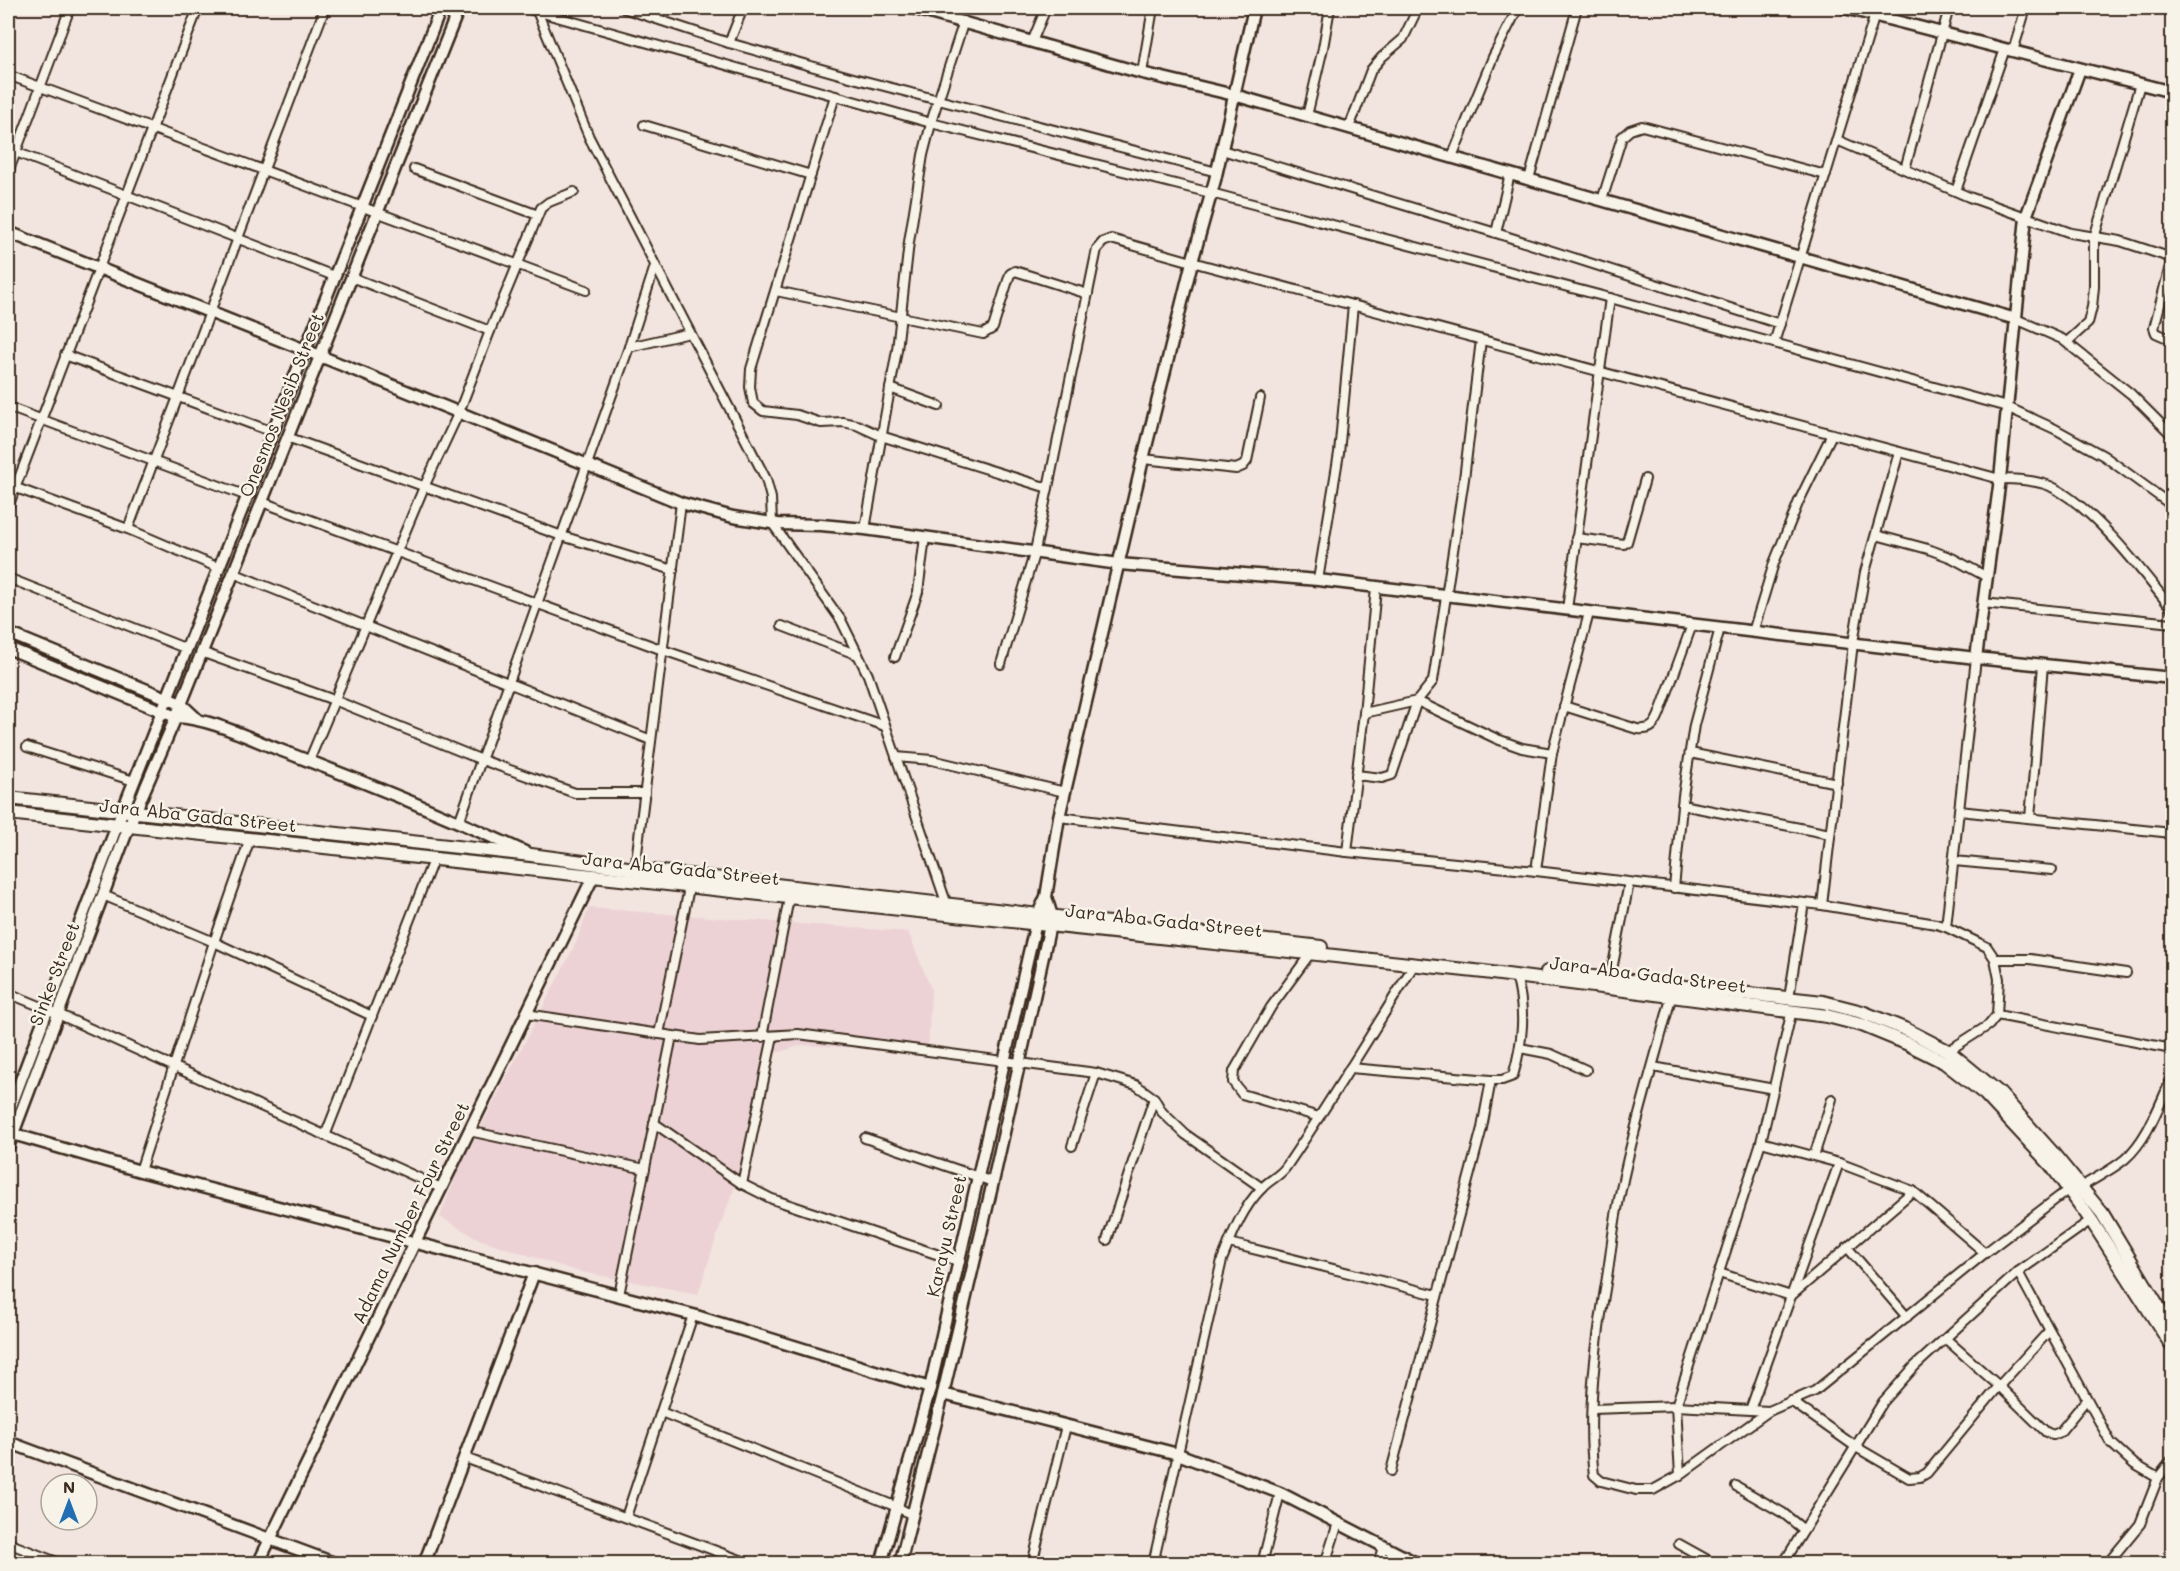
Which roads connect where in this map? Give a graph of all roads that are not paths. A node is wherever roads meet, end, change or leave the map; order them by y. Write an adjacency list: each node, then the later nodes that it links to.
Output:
1 (70, 8): 31 (street)
2 (198, 8): 39 (street)
3 (325, 8): 47 (street)
4 (441, 8): 59 (street, Onesmos Nesib Street)
5 (459, 8): 60 (street, Onesmos Nesib Street)
6 (525, 8): 21 (street)
7 (623, 8): 25 (street)
8 (743, 8): 25 (street)
9 (912, 8): 22 (street)
10 (1046, 8): 24 (street)
11 (1153, 8): 28 (street)
12 (1330, 8): 36 (street)
13 (1419, 8): 40 (street)
14 (1518, 8): 44 (street)
15 (1577, 8): 53 (street)
16 (1845, 8): 20 (street)
17 (1949, 8): 23 (street)
18 (2026, 8): 26 (street)
19 (1255, 11): 33 (street)
20 (1876, 11): 23 (street); 41 (street)
21 (537, 12): 34 (street); 71 (street)
22 (964, 21): 24 (street); 35 (street)
23 (1942, 32): 26 (street); 46 (street)
24 (1032, 42): 28 (street)
25 (729, 43): 35 (street)
26 (2009, 50): 27 (street); 54 (street)
27 (2080, 69): 30 (street); 62 (street)
28 (1142, 73): 33 (street)
29 (8, 75): 31 (street)
30 (2140, 84): 32 (street); 66 (street)
31 (40, 87): 39 (street); 42 (street)
32 (2172, 92)
33 (1234, 95): 36 (street); 43 (street)
34 (835, 96): 37 (street); 51 (street)
35 (937, 101): 37 (street); 48 (street)
36 (1307, 116): 40 (street)
37 (931, 123): 56 (street); 81 (street)
38 (644, 125): 51 (street)
39 (152, 128): 47 (street); 57 (street)
40 (1350, 128): 44 (street)
41 (1837, 140): 46 (street); 52 (street)
42 (11, 150): 49 (street); 57 (street)
43 (1221, 150): 48 (street); 64 (street)
44 (1452, 157): 50 (street)
45 (414, 169): 61 (street)
46 (1905, 169): 54 (street)
47 (263, 170): 59 (street); 65 (street)
48 (1216, 171): 56 (street)
49 (8, 173)
50 (1510, 174): 53 (street); 64 (street)
51 (811, 175): 76 (street)
52 (1826, 175): 58 (street); 67 (street)
53 (1529, 179): 58 (street)
54 (1956, 191): 62 (street)
55 (574, 192): 61 (street)
56 (1211, 193): 69 (street); 78 (street)
57 (126, 195): 65 (street); 72 (street)
58 (1602, 200): 67 (street)
59 (362, 206): 60 (street); 73 (street, Onesmos Nesib Street)
60 (377, 212): 70 (street); 74 (street, Onesmos Nesib Street)
61 (538, 215): 70 (street)
62 (2026, 217): 66 (street); 82 (street)
63 (8, 232): 72 (street)
64 (1496, 233): 83 (street)
65 (238, 238): 73 (street); 80 (street)
66 (2094, 238): 68 (street); 88 (street)
67 (1801, 257): 82 (street); 83 (street)
68 (2172, 258): 87 (street)
69 (1192, 262): 77 (street); 79 (street); 109 (street)
70 (518, 264): 75 (street); 84 (street)
71 (655, 266): 85 (street); 90 (street)
72 (98, 268): 80 (street); 92 (street)
73 (334, 276): 91 (street, Onesmos Nesib Street)
74 (351, 277): 84 (street); 93 (street, Onesmos Nesib Street)
75 (586, 290)
76 (776, 291): 81 (street); 106 (street)
77 (1088, 294): 81 (street); 116 (street)
78 (1610, 298): 89 (street); 94 (street)
79 (1353, 305): 86 (street); 137 (street)
80 (210, 312): 91 (street); 96 (street)
81 (900, 318): 95 (street)
82 (2016, 319): 88 (street); 100 (street)
83 (1780, 324): 89 (street)
84 (490, 331): 101 (street)
85 (690, 333): 90 (street); 122 (street)
86 (1481, 340): 94 (street); 139 (street)
87 (2172, 340)
88 (2067, 342): 105 (street)
89 (1774, 343): 100 (street)
90 (629, 347): 111 (street)
91 (305, 350): 93 (street); 103 (street, Onesmos Nesib Street)
92 (65, 355): 96 (street); 102 (street)
93 (320, 356): 101 (street); 107 (street, Onesmos Nesib Street)
94 (1599, 372): 104 (street); 128 (street)
95 (890, 388): 98 (street); 106 (street)
96 (178, 396): 103 (street); 110 (street)
97 (1260, 398): 109 (street)
98 (939, 406)
99 (8, 407): 102 (street)
100 (2007, 407): 113 (street); 121 (street)
101 (459, 412): 111 (street); 115 (street)
102 (41, 419): 110 (street); 114 (street)
103 (273, 432): 117 (street, Onesmos Nesib Street)
104 (1832, 434): 108 (street); 150 (street)
105 (2172, 435)
106 (881, 436): 116 (street); 123 (street)
107 (287, 437): 115 (street); 118 (street, Onesmos Nesib Street)
108 (1899, 452): 113 (street); 125 (street)
109 (1143, 459): 131 (street)
110 (153, 461): 117 (street); 124 (street)
111 (587, 464): 119 (street); 126 (street)
112 (1646, 479): 128 (street)
113 (2000, 479): 135 (street); 143 (street)
114 (11, 486): 120 (street); 124 (street)
115 (424, 487): 126 (street); 130 (street)
116 (1048, 488): 129 (street)
117 (247, 496): 132 (street, Onesmos Nesib Street)
118 (262, 501): 130 (street); 134 (street, Onesmos Nesib Street)
119 (681, 503): 122 (street); 133 (street)
120 (8, 507)
121 (2172, 509)
122 (775, 524): 123 (street); 157 (street)
123 (865, 529): 127 (street)
124 (128, 530): 132 (street)
125 (1876, 535): 135 (street); 152 (street)
126 (562, 536): 133 (street); 141 (street)
127 (925, 537): 129 (street); 158 (street)
128 (1576, 538): 142 (street)
129 (1035, 551): 131 (street); 160 (street)
130 (397, 552): 141 (street); 148 (street)
131 (1119, 564): 137 (street); 184 (street)
132 (219, 568): 154 (street, Onesmos Nesib Street)
133 (673, 570): 155 (street)
134 (233, 573): 148 (street); 156 (street, Onesmos Nesib Street)
135 (1987, 577): 140 (street)
136 (8, 578): 154 (street)
137 (1318, 580): 138 (street)
138 (1376, 588): 139 (street); 170 (street)
139 (1446, 597): 142 (street); 166 (street)
140 (1983, 603): 145 (street); 159 (street)
141 (537, 604): 155 (street); 163 (street)
142 (1567, 609): 144 (street)
143 (2172, 609)
144 (1589, 613): 146 (street); 168 (street)
145 (2172, 623)
146 (1692, 625): 149 (street); 168 (street)
147 (782, 626): 157 (street)
148 (365, 627): 163 (street); 165 (street)
149 (1720, 628): 150 (street); 177 (street)
150 (1753, 632): 152 (street)
151 (8, 633): 164 (street)
152 (1853, 643): 159 (street); 183 (street)
153 (8, 648): 169 (street)
154 (187, 649): 164 (street, Onesmos Nesib Street)
155 (663, 650): 173 (street); 174 (street)
156 (201, 652): 165 (street); 167 (street, Onesmos Nesib Street)
157 (858, 655): 173 (street)
158 (895, 657)
159 (1976, 658): 161 (street); 188 (street)
160 (1001, 664)
161 (2043, 665): 162 (street); 192 (street)
162 (2172, 678)
163 (509, 682): 174 (street); 179 (street)
164 (167, 698): 167 (street); 169 (street, Onesmos Nesib Street)
165 (334, 700): 179 (street); 180 (street)
166 (1417, 701): 170 (street); 176 (street); 181 (street)
167 (181, 704): 171 (street, Onesmos Nesib Street); 172 (street)
168 (1564, 706): 176 (street)
169 (162, 711): 171 (street); 182 (street, Onesmos Nesib Street)
170 (1364, 713): 181 (street)
171 (176, 717): 172 (street); 190 (street, Onesmos Nesib Street)
172 (196, 718): 180 (street)
173 (885, 726): 178 (street)
174 (651, 740): 185 (street)
175 (27, 747): 182 (street)
176 (1552, 753): 204 (street)
177 (1690, 753): 183 (street); 187 (street)
178 (896, 757): 184 (street); 213 (street)
179 (482, 760): 185 (street); 193 (street)
180 (309, 761): 193 (street)
181 (1356, 775): 198 (street)
182 (134, 781): 190 (street, Onesmos Nesib Street)
183 (1837, 783): 196 (street)
184 (1065, 792): 191 (street)
185 (645, 793): 202 (street)
186 (8, 798): 190 (main road, Jara Aba Gada Street)
187 (1682, 805): 196 (street); 208 (street)
188 (1959, 811): 192 (street); 201 (street)
189 (8, 813): 194 (main road, Jara Aba Gada Street)
190 (128, 813): 194 (street, Sinke Street); 199 (main road, Jara Aba Gada Street)
191 (1059, 817): 198 (street); 210 (street)
192 (2030, 818): 195 (street)
193 (459, 822): 199 (street)
194 (123, 826): 197 (main road, Jara Aba Gada Street); 209 (street, Sinke Street); 228 (street, Sinke Street)
195 (2172, 833)
196 (1830, 834): 214 (street)
197 (250, 839): 200 (main road, Jara Aba Gada Street); 218 (street)
198 (1347, 852): 204 (street)
199 (531, 855): 202 (main road, Jara Aba Gada Street)
200 (433, 860): 205 (main road, Jara Aba Gada Street); 233 (street)
201 (1954, 861): 203 (street); 217 (street)
202 (635, 869): 213 (main road, Jara Aba Gada Street)
203 (2052, 870)
204 (1536, 871): 206 (street)
205 (593, 878): 207 (main road, Jara Aba Gada Street); 231 (street, Adama Number Four Street)
206 (1629, 883): 208 (street); 224 (street)
207 (689, 888): 211 (main road, Jara Aba Gada Street); 234 (street)
208 (1674, 888): 212 (street)
209 (103, 895): 218 (street); 230 (street, Sinke Street)
210 (1046, 897): 215 (street, Karayu Street); 216 (street)
211 (789, 898): 215 (main road, Jara Aba Gada Street); 236 (street)
212 (1804, 903): 214 (street); 227 (street)
213 (947, 904): 215 (main road, Jara Aba Gada Street)
214 (1822, 905): 217 (street)
215 (1037, 919): 216 (main road, Jara Aba Gada Street); 241 (street, Karayu Street)
216 (1050, 921): 219 (main road, Jara Aba Gada Street); 224 (main road, Jara Aba Gada Street); 242 (street, Karayu Street)
217 (1947, 927): 220 (street)
218 (214, 942): 233 (street); 243 (street)
219 (1310, 954): 221 (main road, Jara Aba Gada Street); 254 (street)
220 (1995, 959): 222 (street); 232 (street)
221 (1414, 965): 223 (main road, Jara Aba Gada Street); 245 (street)
222 (2126, 973)
223 (1516, 976): 226 (main road, Jara Aba Gada Street); 238 (street)
224 (1610, 980): 227 (main road, Jara Aba Gada Street)
225 (8, 993): 228 (street)
226 (1671, 998): 229 (main road, Jara Aba Gada Street); 244 (street)
227 (1789, 998): 240 (main road, Jara Aba Gada Street)
228 (47, 1009): 230 (street); 253 (street, Sinke Street)
229 (1792, 1010): 250 (street); 272 (main road, Jara Aba Gada Street)
230 (58, 1014): 243 (street); 257 (street, Sinke Street)
231 (526, 1014): 234 (street); 256 (street, Adama Number Four Street)
232 (1997, 1015): 239 (street); 240 (street)
233 (372, 1016): 258 (street)
234 (659, 1034): 235 (street)
235 (672, 1036): 236 (street); 255 (street)
236 (762, 1036): 237 (street)
237 (773, 1036): 241 (street); 269 (street)
238 (1520, 1048): 246 (street); 249 (street)
239 (2172, 1049)
240 (1948, 1051): 272 (main road, Jara Aba Gada Street)
241 (1004, 1062): 242 (street); 267 (street, Karayu Street)
242 (1019, 1065): 247 (street); 268 (street, Karayu Street)
243 (174, 1066): 258 (street); 266 (street)
244 (1653, 1067): 250 (street); 299 (street)
245 (1350, 1068): 249 (street); 254 (street)
246 (1586, 1070)
247 (1096, 1073): 251 (street); 261 (street)
248 (2172, 1078): 272 (street)
249 (1491, 1080): 285 (street)
250 (1774, 1089): 260 (street)
251 (1154, 1098): 271 (street); 275 (street)
252 (1832, 1099): 263 (street)
253 (8, 1114)
254 (1319, 1117): 271 (street)
255 (654, 1123): 265 (street); 269 (street)
256 (469, 1131): 265 (street); 270 (street, Adama Number Four Street)
257 (13, 1134): 262 (street, Sinke Street); 266 (street)
258 (325, 1136): 270 (street)
259 (865, 1138): 267 (street)
260 (1761, 1142): 263 (street); 282 (street)
261 (1072, 1146)
262 (8, 1147)
263 (1815, 1156): 264 (street)
264 (1839, 1163): 273 (street); 286 (street)
265 (645, 1169): 284 (street)
266 (140, 1171): 277 (street)
267 (980, 1177): 268 (street); 280 (street, Karayu Street)
268 (993, 1182): 295 (street, Karayu Street)
269 (742, 1184): 280 (street)
270 (441, 1188): 277 (street, Adama Number Four Street)
271 (1262, 1188): 276 (street)
272 (2075, 1188): 274 (main road, Jara Aba Gada Street); 279 (street); 289 (main road, Jara Aba Gada Street)
273 (1913, 1191): 278 (street); 279 (street)
274 (2091, 1220): 281 (street); 292 (main road, Jara Aba Gada Street)
275 (1107, 1240)
276 (1229, 1243): 285 (street); 306 (street)
277 (414, 1244): 283 (street); 319 (street, Adama Number Four Street)
278 (1847, 1247): 286 (street); 288 (street)
279 (1985, 1253): 288 (street)
280 (960, 1262): 294 (street, Karayu Street)
281 (2018, 1272): 290 (street); 291 (street)
282 (1719, 1273): 286 (street); 298 (street)
283 (534, 1274): 284 (street); 307 (street)
284 (619, 1295): 287 (street)
285 (1437, 1295): 309 (street)
286 (1791, 1296): 300 (street)
287 (693, 1315): 294 (street); 302 (street)
288 (1907, 1317): 297 (street)
289 (2172, 1329)
290 (2049, 1331): 293 (street); 296 (street)
291 (1946, 1339): 293 (street); 305 (street)
292 (2172, 1346)
293 (1998, 1386): 296 (street); 305 (street)
294 (930, 1388): 314 (street, Karayu Street)
295 (943, 1394): 303 (street); 315 (street, Karayu Street)
296 (2086, 1400): 311 (street)
297 (1791, 1401): 301 (street); 305 (street)
298 (1676, 1406): 299 (street); 300 (street); 310 (street)
299 (1593, 1409): 310 (street)
300 (1750, 1410): 301 (street)
301 (1769, 1411): 310 (street)
302 (661, 1412): 314 (street); 316 (street)
303 (1066, 1426): 306 (street); 330 (street)
304 (8, 1442): 319 (street)
305 (1856, 1448): 318 (street)
306 (1178, 1454): 313 (street); 331 (street)
307 (465, 1458): 316 (street); 326 (street)
308 (2172, 1460): 311 (street)
309 (1391, 1471)
310 (1680, 1475)
311 (2158, 1478): 338 (street)
312 (1736, 1486): 318 (street)
313 (1280, 1493): 317 (street); 332 (street)
314 (897, 1507): 315 (street); 328 (street, Karayu Street)
315 (912, 1515): 329 (street, Karayu Street)
316 (626, 1517): 327 (street)
317 (1338, 1523): 322 (street); 333 (street)
318 (1804, 1530): 337 (street)
319 (270, 1539): 324 (street, Adama Number Four Street); 325 (street)
320 (8, 1543): 323 (street)
321 (1679, 1544): 336 (street)
322 (1383, 1547): 334 (street); 335 (street)
323 (62, 1563)
324 (258, 1563)
325 (337, 1563)
326 (424, 1563)
327 (751, 1563)
328 (881, 1563)
329 (900, 1563)
330 (1032, 1563)
331 (1153, 1563)
332 (1262, 1563)
333 (1325, 1563)
334 (1378, 1563)
335 (1418, 1563)
336 (1715, 1563)
337 (1783, 1563)
338 (2107, 1563)

